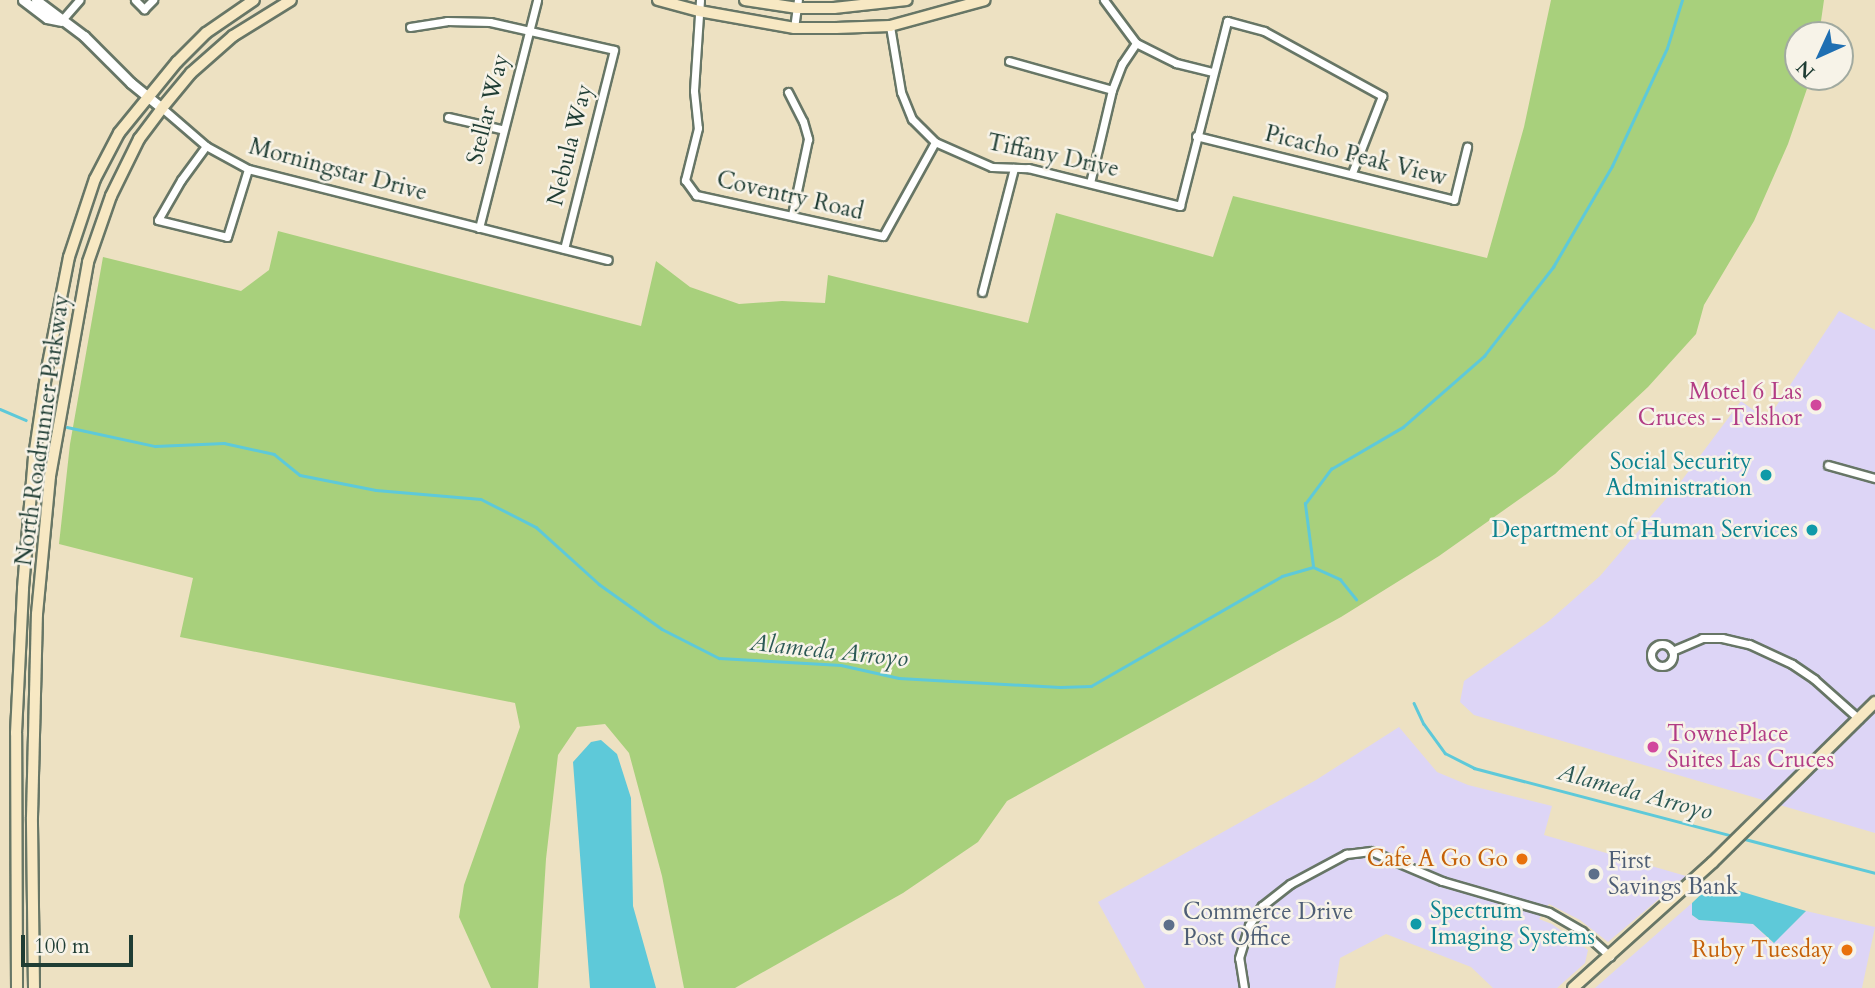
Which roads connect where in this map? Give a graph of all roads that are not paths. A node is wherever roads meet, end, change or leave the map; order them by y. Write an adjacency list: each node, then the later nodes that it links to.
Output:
1 (23, 0): 16 (street, Morningstar Drive)
2 (36, 0): 16 (street, Morningstar Drive)
3 (79, 0): 16 (street)
4 (135, 0): 5 (street)
5 (153, 0)
6 (254, 0): 26 (main road, North Roadrunner Parkway)
7 (291, 0): 27 (main road, North Roadrunner Parkway)
8 (537, 0): 20 (street, Stellar Way)
9 (658, 0): 15 (main road)
10 (745, 0): 14 (main road)
11 (907, 0): 14 (main road)
12 (985, 0): 17 (main road)
13 (1104, 0): 21 (street)
14 (797, 4): 19 (street)
15 (699, 6): 19 (main road); 38 (street, Coventry Road)
16 (61, 21): 26 (street, Morningstar Drive)
17 (890, 26): 19 (main road); 31 (street, Tiffany Drive)
18 (410, 27): 20 (street)
19 (794, 28)
20 (528, 30): 29 (street, Stellar Way); 40 (street, Nebula Way)
21 (1136, 43): 23 (street); 24 (street)
22 (1009, 61): 24 (street)
23 (1213, 72): 30 (street); 36 (street)
24 (1112, 90): 37 (street)
25 (788, 92): 38 (street)
26 (148, 97): 27 (street, Morningstar Drive); 49 (main road, North Roadrunner Parkway)
27 (162, 108): 32 (street, Morningstar Drive); 50 (main road, North Roadrunner Parkway)
28 (449, 117): 29 (street)
29 (501, 129): 39 (street, Stellar Way)
30 (1196, 136): 36 (street, Picacho Peak View); 37 (street, Tiffany Drive)
31 (935, 142): 34 (street, Tiffany Drive); 38 (street, Coventry Road)
32 (206, 146): 35 (street, Morningstar Drive); 35 (street)
33 (1466, 147): 36 (street, Picacho Peak View)
34 (1014, 168): 37 (street, Tiffany Drive); 42 (street)
35 (248, 169): 39 (street, Morningstar Drive)
36 (1352, 173)
37 (1090, 183)
38 (792, 215)
39 (479, 228): 40 (street, Morningstar Drive)
40 (564, 249): 41 (street, Morningstar Drive)
41 (608, 260)
42 (982, 292)
43 (1828, 465): 44 (street)
44 (1875, 478)
45 (1672, 651): 47 (street)
46 (1875, 702): 47 (main road)
47 (1859, 719): 48 (main road)
48 (1610, 956): 51 (street); 52 (main road)
49 (17, 988)
50 (34, 988)
51 (1244, 988)
52 (1573, 988)

